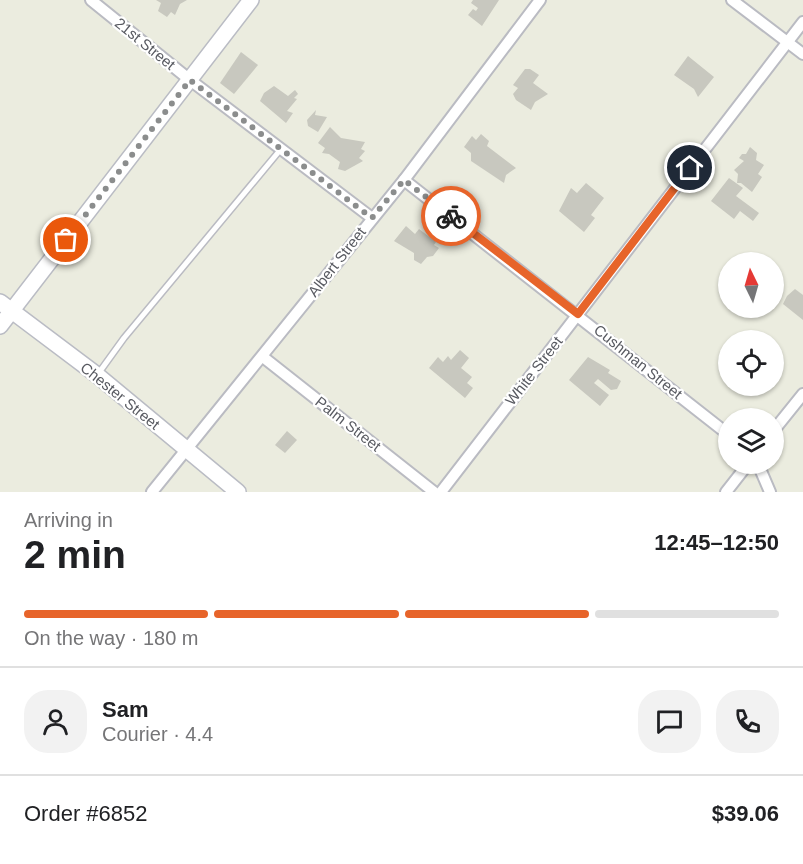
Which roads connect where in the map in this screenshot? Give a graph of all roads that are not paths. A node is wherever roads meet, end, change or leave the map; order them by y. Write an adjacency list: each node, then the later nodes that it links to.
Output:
1 (91, 0): 8 (street, 21st Street)
2 (251, 0): 8 (main road)
3 (540, 0): 10 (street, Albert Street)
4 (732, 0): 6 (street)
5 (803, 22): 6 (street, White Street)
6 (788, 41): 7 (street); 13 (street, White Street)
7 (803, 54)
8 (190, 80): 9 (street, 21st Street); 12 (main road)
9 (280, 149): 11 (street, 21st Street); 16 (lane)
10 (404, 180): 11 (street, Albert Street); 13 (street, Cushman Street)
11 (372, 218): 15 (street, Albert Street)
12 (6, 307): 14 (main road); 16 (main road, Chester Street)
13 (578, 314): 19 (street, Cushman Street); 26 (street, White Street)
14 (0, 326)
15 (263, 357): 20 (street, Albert Street); 25 (street, Palm Street)
16 (97, 375): 20 (main road, Chester Street)
17 (803, 394): 18 (street)
18 (784, 418)
19 (718, 426)
20 (186, 450): 23 (street, Albert Street); 24 (main road, Chester Street)
21 (740, 474): 27 (street)
22 (762, 474): 28 (street)
23 (152, 492)
24 (238, 492)
25 (434, 492)
26 (441, 492)
27 (726, 492)
28 (770, 492)

